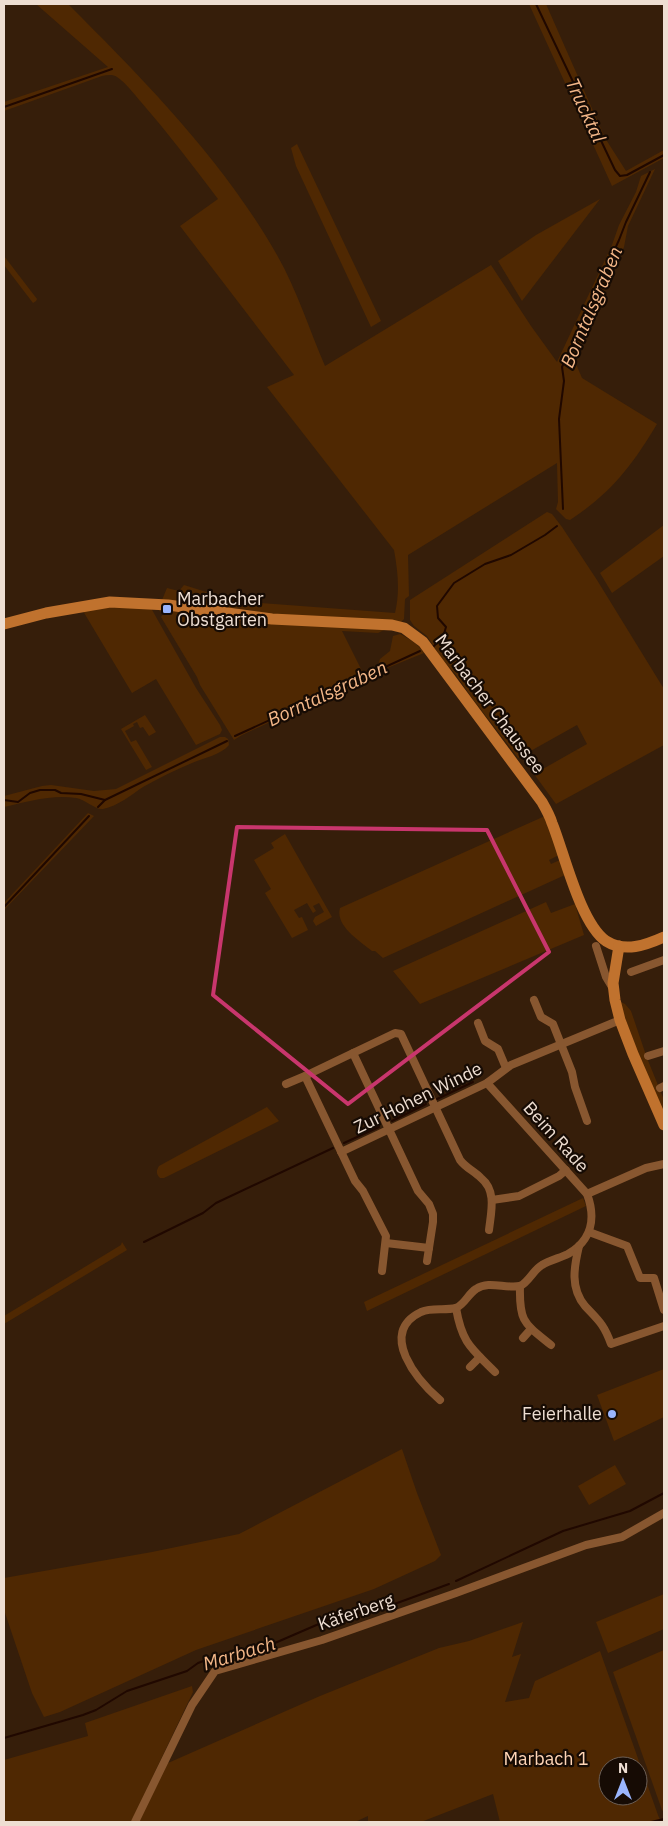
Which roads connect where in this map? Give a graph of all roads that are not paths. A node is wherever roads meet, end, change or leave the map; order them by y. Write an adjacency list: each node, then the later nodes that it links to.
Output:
1 (4, 624): 4 (street, Marbacher Chaussee)
2 (664, 936): 4 (street)
3 (596, 946): 7 (street)
4 (619, 946): 7 (street)
5 (664, 962): 6 (street)
6 (631, 972)
7 (613, 988): 9 (street)
8 (534, 1000): 11 (street)
9 (620, 1020): 11 (street, Zur Hohen Winde); 21 (street)
10 (478, 1024): 15 (street, Zur Hohen Winde)
11 (562, 1044): 15 (street, Zur Hohen Winde); 20 (street)
12 (664, 1051): 14 (street)
13 (353, 1052): 16 (street); 19 (street); 22 (street)
14 (648, 1056)
15 (506, 1068): 17 (street, Zur Hohen Winde)
16 (305, 1076): 18 (street); 23 (street)
17 (487, 1083): 19 (street, Zur Hohen Winde); 25 (street, Beim Rade)
18 (286, 1084)
19 (435, 1108): 22 (street, Zur Hohen Winde); 27 (street)
20 (587, 1120)
21 (664, 1125)
22 (388, 1130): 23 (street, Zur Hohen Winde); 32 (street)
23 (341, 1152): 30 (street)
24 (664, 1164): 26 (street, Beim Rade)
25 (566, 1170): 26 (street, Beim Rade); 27 (street)
26 (588, 1194): 29 (street)
27 (492, 1200): 28 (street)
28 (489, 1230)
29 (589, 1232): 31 (street); 37 (street)
30 (386, 1244): 32 (street); 34 (street)
31 (578, 1246): 35 (street); 38 (street)
32 (428, 1248): 33 (street)
33 (427, 1261)
34 (382, 1271)
35 (520, 1286): 36 (street); 39 (street)
36 (456, 1308): 42 (street); 45 (street)
37 (664, 1310)
38 (664, 1326)
39 (532, 1329): 40 (street); 41 (street)
40 (523, 1338)
41 (551, 1344)
42 (480, 1357): 43 (street); 44 (street)
43 (470, 1367)
44 (495, 1372)
45 (440, 1400)
46 (664, 1513): 47 (street, Käferberg)
47 (135, 1822)

